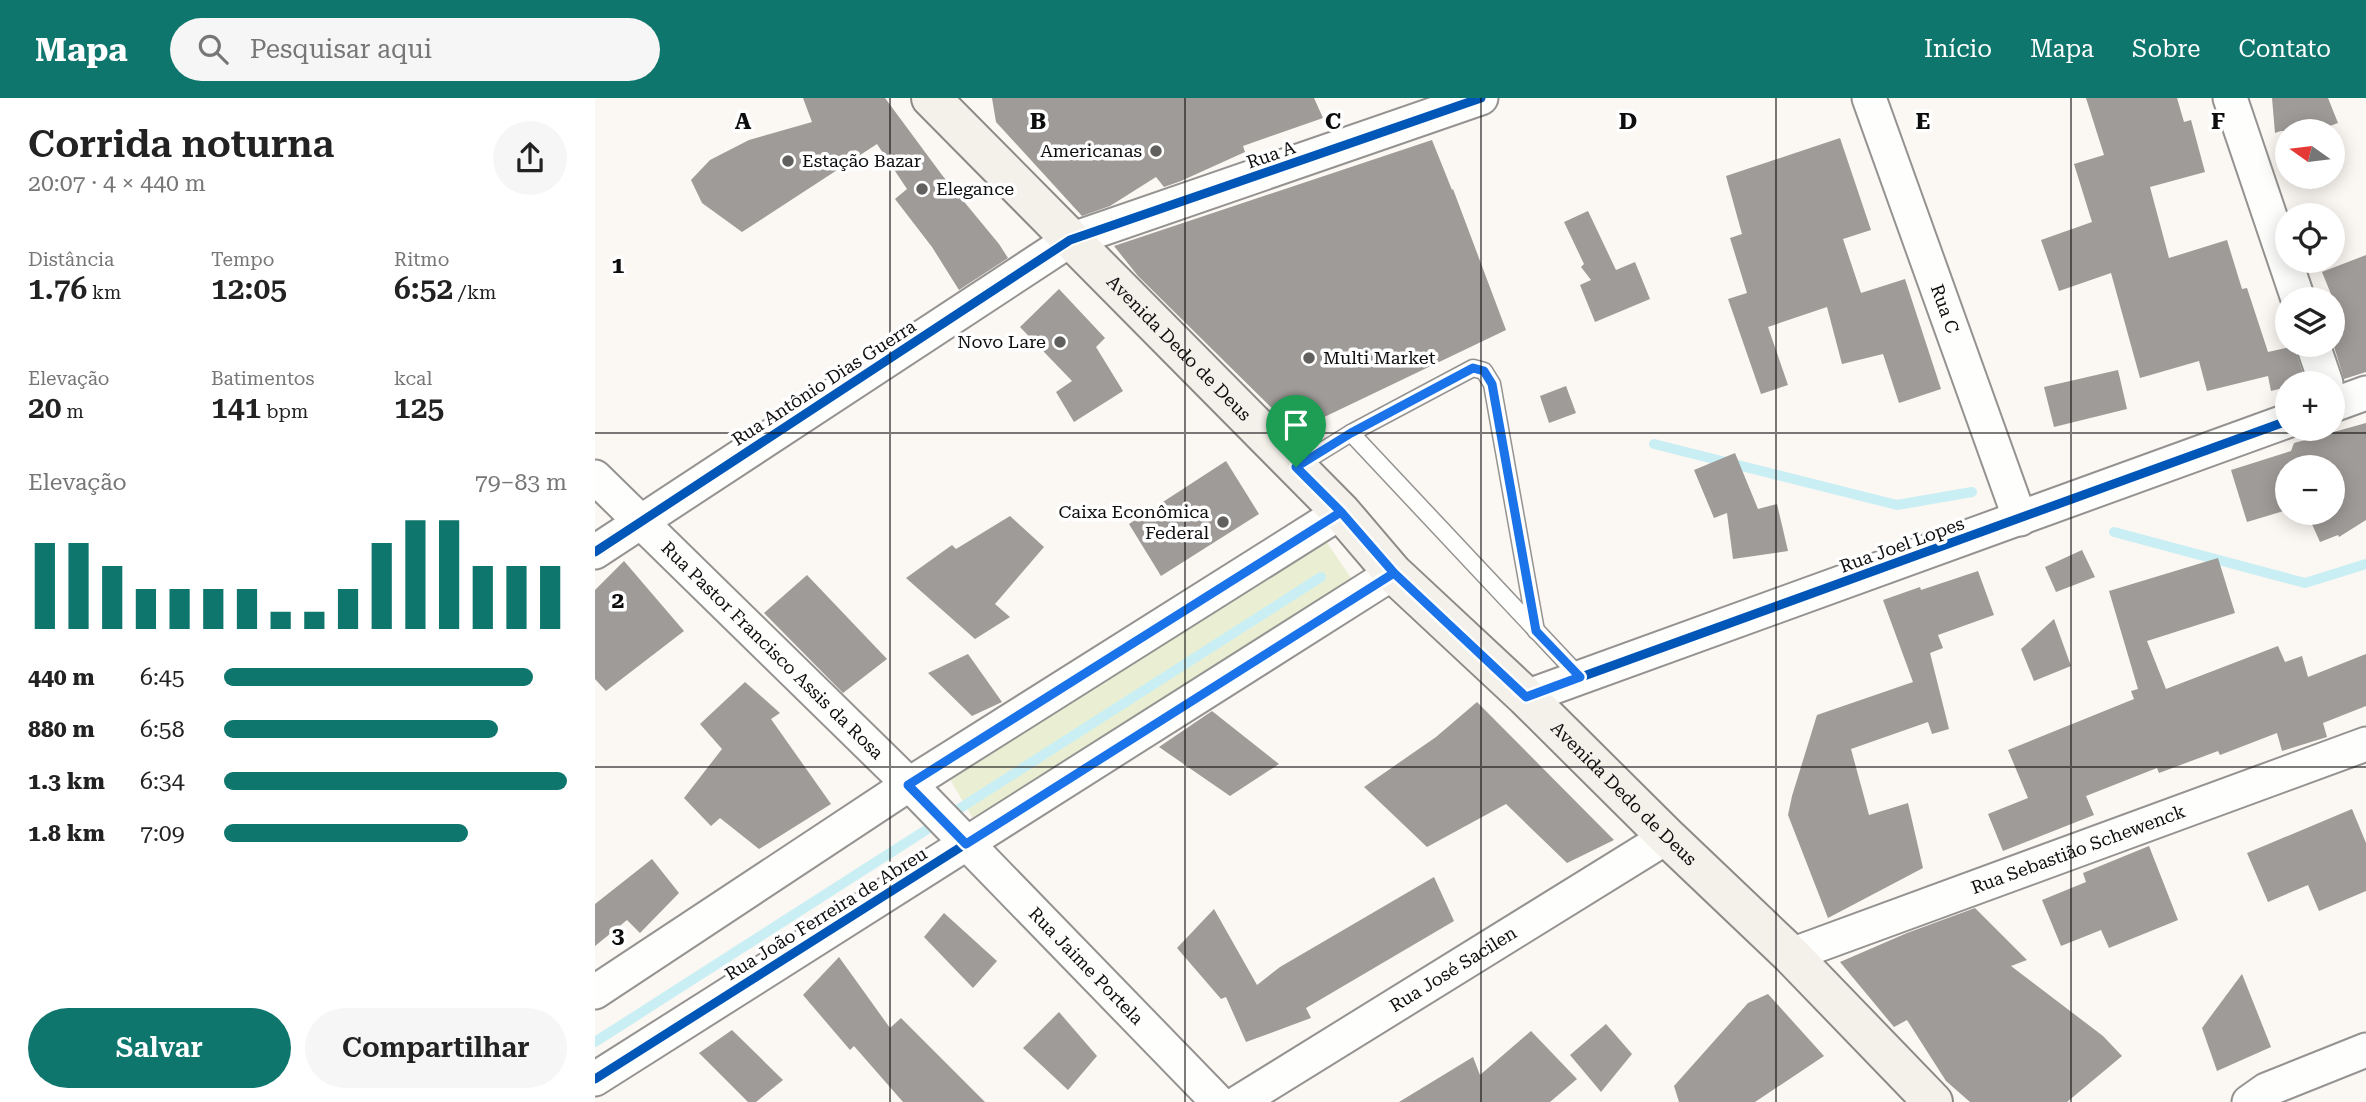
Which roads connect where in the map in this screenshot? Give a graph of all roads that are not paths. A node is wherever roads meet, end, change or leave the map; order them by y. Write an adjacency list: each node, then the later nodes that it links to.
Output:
1 (931, 98): 5 (main road, Avenida Dedo de Deus)
2 (1481, 98): 5 (street, Rua A)
3 (1869, 98): 14 (street, Rua C)
4 (2230, 98): 6 (street)
5 (1070, 240): 11 (main road, Avenida Dedo de Deus); 15 (street, Rua Antônio Dias Guerra)
6 (2294, 287)
7 (2366, 393): 8 (street)
8 (2345, 400)
9 (2275, 425): 14 (street, Rua Joel Lopes)
10 (1351, 433): 11 (lane); 18 (lane); 18 (lane)
11 (1296, 467): 13 (main road, Avenida Dedo de Deus)
12 (595, 477): 15 (street, Rua Pastor Francisco Assis da Rosa)
13 (1341, 512): 17 (main road, Avenida Dedo de Deus); 22 (street)
14 (2020, 519): 19 (street, Rua Joel Lopes)
15 (641, 523): 16 (street, Rua Antônio Dias Guerra); 22 (street, Rua Pastor Francisco Assis da Rosa)
16 (595, 552)
17 (1394, 573): 20 (main road, Avenida Dedo de Deus); 23 (street, Rua João Ferreira de Abreu)
18 (1536, 631): 19 (lane)
19 (1580, 677): 20 (street, Rua Joel Lopes)
20 (1526, 697): 24 (main road, Avenida Dedo de Deus)
21 (2366, 744): 25 (street, Rua Sebastião Schewenck)
22 (914, 790): 23 (street, Rua Pastor Francisco Assis da Rosa); 26 (street)
23 (959, 837): 28 (street, Rua João Ferreira de Abreu); 29 (street, Rua Jaime Portela)
24 (1667, 837): 25 (main road, Avenida Dedo de Deus); 30 (street, Rua José Sacilen)
25 (1791, 955): 31 (main road, Avenida Dedo de Deus)
26 (595, 992)
27 (2366, 1050): 32 (street)
28 (595, 1079)
29 (1218, 1102)
30 (1239, 1102)
31 (1933, 1102)
32 (2249, 1102)

